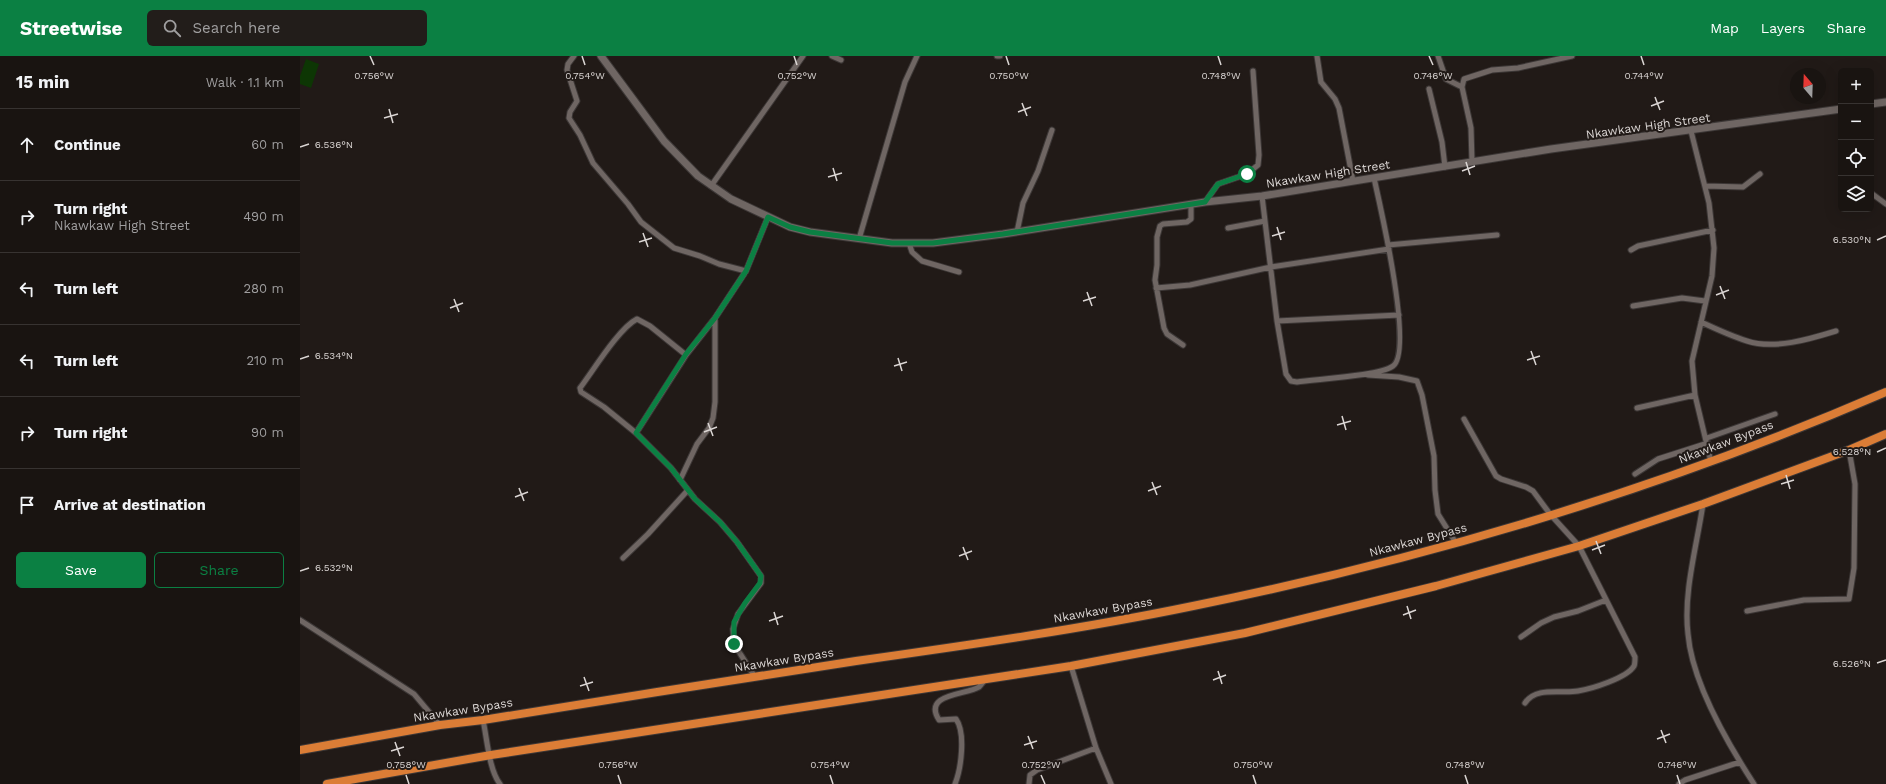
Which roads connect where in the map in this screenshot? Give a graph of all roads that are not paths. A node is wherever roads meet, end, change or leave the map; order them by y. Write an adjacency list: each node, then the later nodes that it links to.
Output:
1 (574, 56): 43 (street)
2 (601, 56): 25 (main road, Nkawkaw High Street)
3 (832, 56): 11 (street)
4 (917, 56): 38 (street)
5 (996, 56): 6 (street)
6 (1000, 56)
7 (1317, 56): 24 (street)
8 (1438, 56): 13 (street)
9 (1572, 56): 13 (street)
10 (800, 57): 25 (street)
11 (841, 60)
12 (1253, 71): 29 (street)
13 (1462, 87): 20 (street)
14 (1429, 89): 21 (street)
15 (1886, 102): 16 (main road)
16 (1874, 104)
17 (1838, 109): 19 (main road, Nkawkaw High Street)
18 (1052, 130): 36 (street)
19 (1691, 131): 20 (main road, Nkawkaw High Street); 26 (street)
20 (1472, 162): 21 (main road, Nkawkaw High Street)
21 (1445, 167): 23 (main road, Nkawkaw High Street)
22 (1760, 174): 26 (street)
23 (1374, 178): 24 (main road, Nkawkaw High Street); 40 (street)
24 (1353, 180): 28 (main road, Nkawkaw High Street)
25 (711, 186): 32 (main road, Nkawkaw High Street)
26 (1705, 186): 35 (street)
27 (1874, 195): 31 (street)
28 (1262, 196): 29 (main road, Nkawkaw High Street); 33 (street)
29 (1205, 202): 30 (main road, Nkawkaw High Street)
30 (1191, 204): 36 (main road, Nkawkaw High Street); 45 (street)
31 (1886, 204)
32 (768, 217): 38 (main road, Nkawkaw High Street); 43 (street)
33 (1265, 220): 34 (street); 42 (street)
34 (1228, 228)
35 (1713, 230): 41 (street); 46 (street)
36 (1017, 232): 39 (main road, Nkawkaw High Street)
37 (1497, 236): 40 (street)
38 (859, 239): 39 (main road, Nkawkaw High Street)
39 (909, 243): 44 (street)
40 (1389, 247): 42 (street); 48 (street)
41 (1631, 250)
42 (1271, 267): 45 (street); 50 (street)
43 (746, 271): 49 (street)
44 (959, 272)
45 (1156, 288): 53 (street)
46 (1705, 300): 47 (street); 51 (street)
47 (1633, 306)
48 (1399, 315): 50 (street); 55 (street)
49 (715, 318): 54 (street); 67 (street)
50 (1277, 321): 55 (street)
51 (1701, 322): 52 (street); 57 (street)
52 (1836, 331)
53 (1182, 345)
54 (686, 354): 61 (street); 61 (street)
55 (1358, 374): 71 (street)
56 (1886, 392): 65 (highway, Nkawkaw Bypass)
57 (1695, 395): 58 (street); 63 (street)
58 (1637, 408)
59 (1775, 414): 63 (street)
60 (1464, 419): 70 (street)
61 (636, 433): 67 (street)
62 (1886, 434): 64 (highway)
63 (1707, 441): 65 (street); 66 (street)
64 (1849, 450): 69 (highway); 75 (street)
65 (1711, 462): 70 (highway, Nkawkaw Bypass)
66 (1635, 474)
67 (680, 480): 68 (street)
68 (688, 490): 73 (street); 79 (street)
69 (1703, 504): 72 (highway); 87 (street)
70 (1550, 514): 71 (highway, Nkawkaw Bypass); 72 (street)
71 (1456, 543): 79 (highway, Nkawkaw Bypass)
72 (1579, 546): 74 (street); 78 (highway)
73 (623, 558)
74 (1606, 600): 77 (street); 81 (street)
75 (1746, 612)
76 (300, 620): 83 (street)
77 (1521, 637)
78 (1071, 666): 80 (highway); 84 (street)
79 (755, 677): 82 (highway, Nkawkaw Bypass)
80 (986, 679): 86 (highway); 90 (street)
81 (1525, 703)
82 (483, 720): 83 (highway, Nkawkaw Bypass); 86 (street)
83 (440, 725): 85 (highway, Nkawkaw Bypass)
84 (1096, 748): 91 (street); 92 (street)
85 (300, 750)
86 (491, 755): 88 (highway); 89 (street)
87 (1740, 762): 93 (street); 94 (street)
88 (327, 784)
89 (500, 784)
90 (955, 784)
91 (1029, 784)
92 (1111, 784)
93 (1679, 784)
94 (1754, 784)

